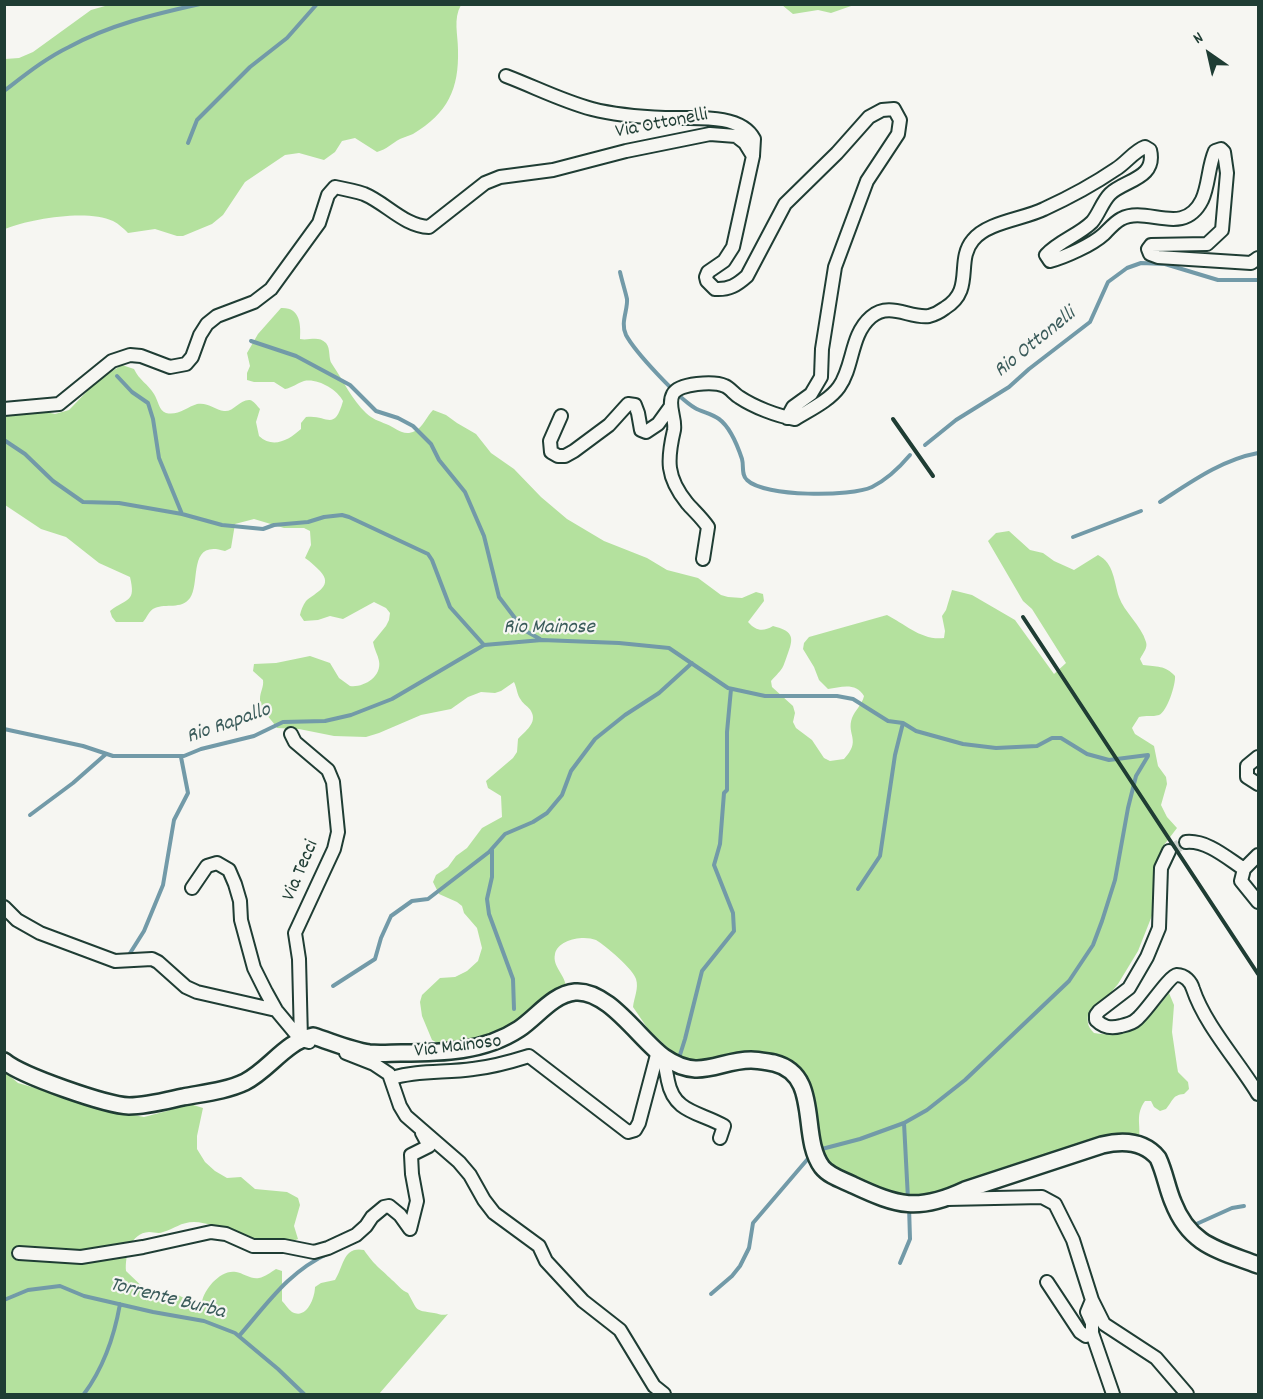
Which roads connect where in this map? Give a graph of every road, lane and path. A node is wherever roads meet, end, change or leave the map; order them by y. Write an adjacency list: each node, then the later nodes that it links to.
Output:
1 (506, 76): 2 (street)
2 (753, 156): 5 (street, Via Ottonelli); 7 (street)
3 (1258, 258): 7 (street)
4 (671, 406): 6 (street); 7 (street); 8 (street)
5 (4, 409)
6 (561, 416)
7 (787, 418)
8 (703, 559)
9 (291, 734): 20 (street, Via Tecci)
10 (1258, 757): 11 (street)
11 (1258, 784)
12 (1186, 842): 15 (street)
13 (1169, 851): 24 (street)
14 (1258, 855): 15 (street)
15 (1244, 869): 17 (street)
16 (192, 888): 19 (street)
17 (1258, 902)
18 (4, 907): 19 (street)
19 (276, 1010): 20 (street)
20 (301, 1040): 21 (street); 22 (street); 23 (street)
21 (661, 1054): 23 (street, Via Mainoso); 26 (street); 27 (street)
22 (4, 1061)
23 (392, 1078): 25 (street)
24 (1258, 1094)
25 (421, 1129): 28 (street); 33 (street)
26 (720, 1138)
27 (945, 1199): 29 (street); 31 (street)
28 (19, 1253)
29 (1258, 1265)
30 (1047, 1282): 32 (street)
31 (1092, 1300): 32 (street); 35 (street)
32 (1092, 1333): 34 (street)
33 (664, 1395)
34 (1113, 1395)
35 (1187, 1395)

